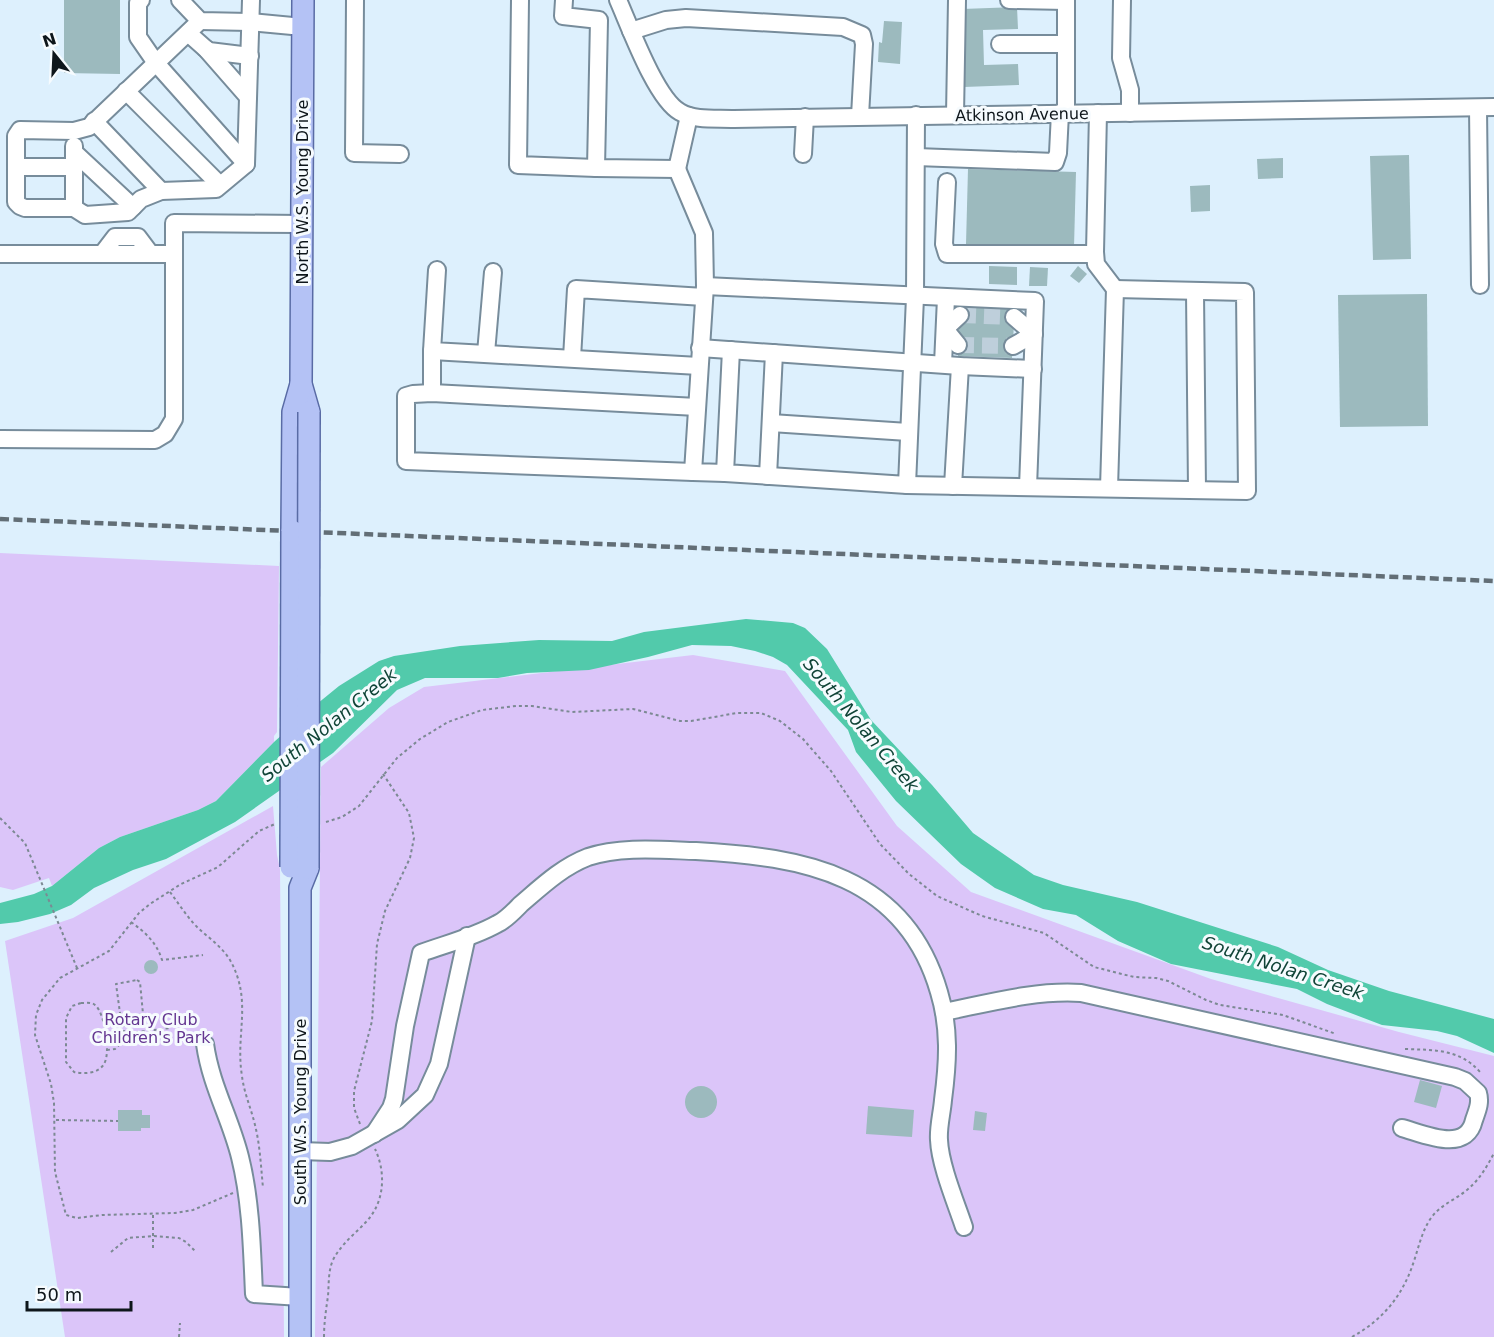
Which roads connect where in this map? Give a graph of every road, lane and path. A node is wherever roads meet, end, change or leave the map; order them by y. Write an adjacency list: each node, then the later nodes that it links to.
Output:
1 (141, 0): 21 (street)
2 (250, 0): 13 (street)
3 (303, 0): 15 (main road, North W.S. Young Drive)
4 (355, 0): 35 (street)
5 (520, 0): 41 (street)
6 (564, 0): 41 (street)
7 (618, 0): 16 (street)
8 (957, 0): 29 (street)
9 (1009, 0): 11 (street)
10 (1122, 0): 25 (street)
11 (1066, 1): 18 (street)
12 (185, 2): 14 (street)
13 (250, 21): 14 (street); 15 (street); 20 (street)
14 (194, 27): 19 (street); 21 (street)
15 (303, 27): 48 (main road, North W.S. Young Drive)
16 (631, 31): 30 (street); 31 (street)
17 (1000, 44): 18 (street)
18 (1066, 44): 26 (street)
19 (206, 49): 20 (street); 23 (street)
20 (250, 56): 23 (street)
21 (156, 63): 22 (street); 39 (street)
22 (126, 91): 33 (street); 44 (street)
23 (248, 97): 39 (street)
24 (1486, 107): 25 (street, Atkinson Avenue); 54 (street)
25 (1130, 112): 27 (street, Atkinson Avenue)
26 (1063, 113): 27 (street, Atkinson Avenue); 29 (street, Atkinson Avenue); 37 (street)
27 (1098, 113): 51 (street)
28 (916, 115): 29 (street, Atkinson Avenue); 31 (street, Atkinson Avenue); 37 (street)
29 (955, 115)
30 (689, 116): 32 (street, Atkinson Avenue); 42 (street)
31 (860, 116): 32 (street, Atkinson Avenue)
32 (805, 117): 36 (street)
33 (94, 121): 34 (street); 45 (street)
34 (74, 130): 38 (street); 40 (street)
35 (400, 154)
36 (803, 154)
37 (916, 158): 58 (street)
38 (74, 160): 40 (street); 46 (street); 47 (street)
39 (246, 164): 44 (street)
40 (16, 167): 47 (street)
41 (596, 168): 42 (street)
42 (677, 169): 56 (street)
43 (947, 182): 51 (street)
44 (220, 185): 45 (street)
45 (161, 190): 46 (street)
46 (132, 207): 47 (street)
47 (74, 208)
48 (302, 224): 50 (street); 89 (main road, North W.S. Young Drive)
49 (0, 254): 50 (street)
50 (174, 254): 80 (street)
51 (1095, 254): 55 (street)
52 (437, 270): 68 (street)
53 (493, 272): 69 (street)
54 (1480, 285)
55 (1115, 289): 57 (street); 87 (street)
56 (704, 291): 58 (street); 66 (street); 71 (street)
57 (1195, 292): 88 (street); 88 (street)
58 (915, 297): 59 (street); 72 (street)
59 (946, 298): 62 (street); 63 (street)
60 (960, 315): 62 (street)
61 (1014, 317): 63 (street)
62 (945, 329): 64 (street); 73 (street)
63 (1034, 334): 65 (street); 75 (street)
64 (958, 345)
65 (1013, 346)
66 (700, 348): 67 (street); 74 (street)
67 (731, 350): 70 (street); 82 (street)
68 (432, 351): 69 (street); 76 (street)
69 (486, 353): 71 (street)
70 (774, 353): 72 (street); 78 (street)
71 (572, 358): 74 (street)
72 (911, 362): 73 (street); 79 (street)
73 (951, 365): 75 (street); 85 (street)
74 (699, 366): 77 (street)
75 (1032, 369): 86 (street)
76 (432, 393): 77 (street); 81 (street)
77 (697, 407): 81 (street)
78 (771, 423): 79 (street); 83 (street)
79 (908, 432): 84 (street)
80 (0, 439)
81 (693, 472): 82 (street)
82 (725, 473): 83 (street)
83 (768, 476): 84 (street)
84 (907, 485): 85 (street)
85 (953, 486): 86 (street)
86 (1028, 487): 87 (street)
87 (1109, 488): 88 (street)
88 (1197, 490)
89 (300, 532): 114 (main road, South W.S. Young Drive, bridge)
90 (383, 774): 93 (path); 105 (path); 113 (path)
91 (0, 818): 98 (path)
92 (280, 823): 94 (path)
93 (322, 823)
94 (170, 891): 95 (path); 116 (path)
95 (131, 922): 97 (path); 98 (path)
96 (467, 936): 99 (street); 113 (street); 113 (street)
97 (203, 955)
98 (77, 968): 110 (path)
99 (944, 1012): 112 (street); 119 (street)
100 (123, 1018): 100 (path); 103 (path)
101 (170, 1028): 103 (path)
102 (118, 1034): 103 (path); 104 (path); 108 (path)
103 (124, 1034)
104 (106, 1036): 108 (path); 108 (path)
105 (1345, 1037)
106 (205, 1044): 124 (street)
107 (1398, 1049): 109 (path)
108 (106, 1050)
109 (1484, 1078)
110 (56, 1120): 111 (path); 118 (path)
111 (118, 1121)
112 (1402, 1128)
113 (369, 1134): 114 (street); 128 (path)
114 (300, 1151): 124 (main road, South W.S. Young Drive)
115 (1494, 1154): 129 (path)
116 (263, 1190)
117 (239, 1193): 118 (path)
118 (153, 1214): 120 (path)
119 (964, 1227)
120 (153, 1236): 121 (path); 122 (path); 123 (path)
121 (153, 1248)
122 (111, 1252)
123 (196, 1252)
124 (300, 1297): 127 (main road, South W.S. Young Drive)
125 (180, 1323): 126 (path)
126 (179, 1337)
127 (300, 1337)
128 (324, 1337)
129 (1352, 1337)

